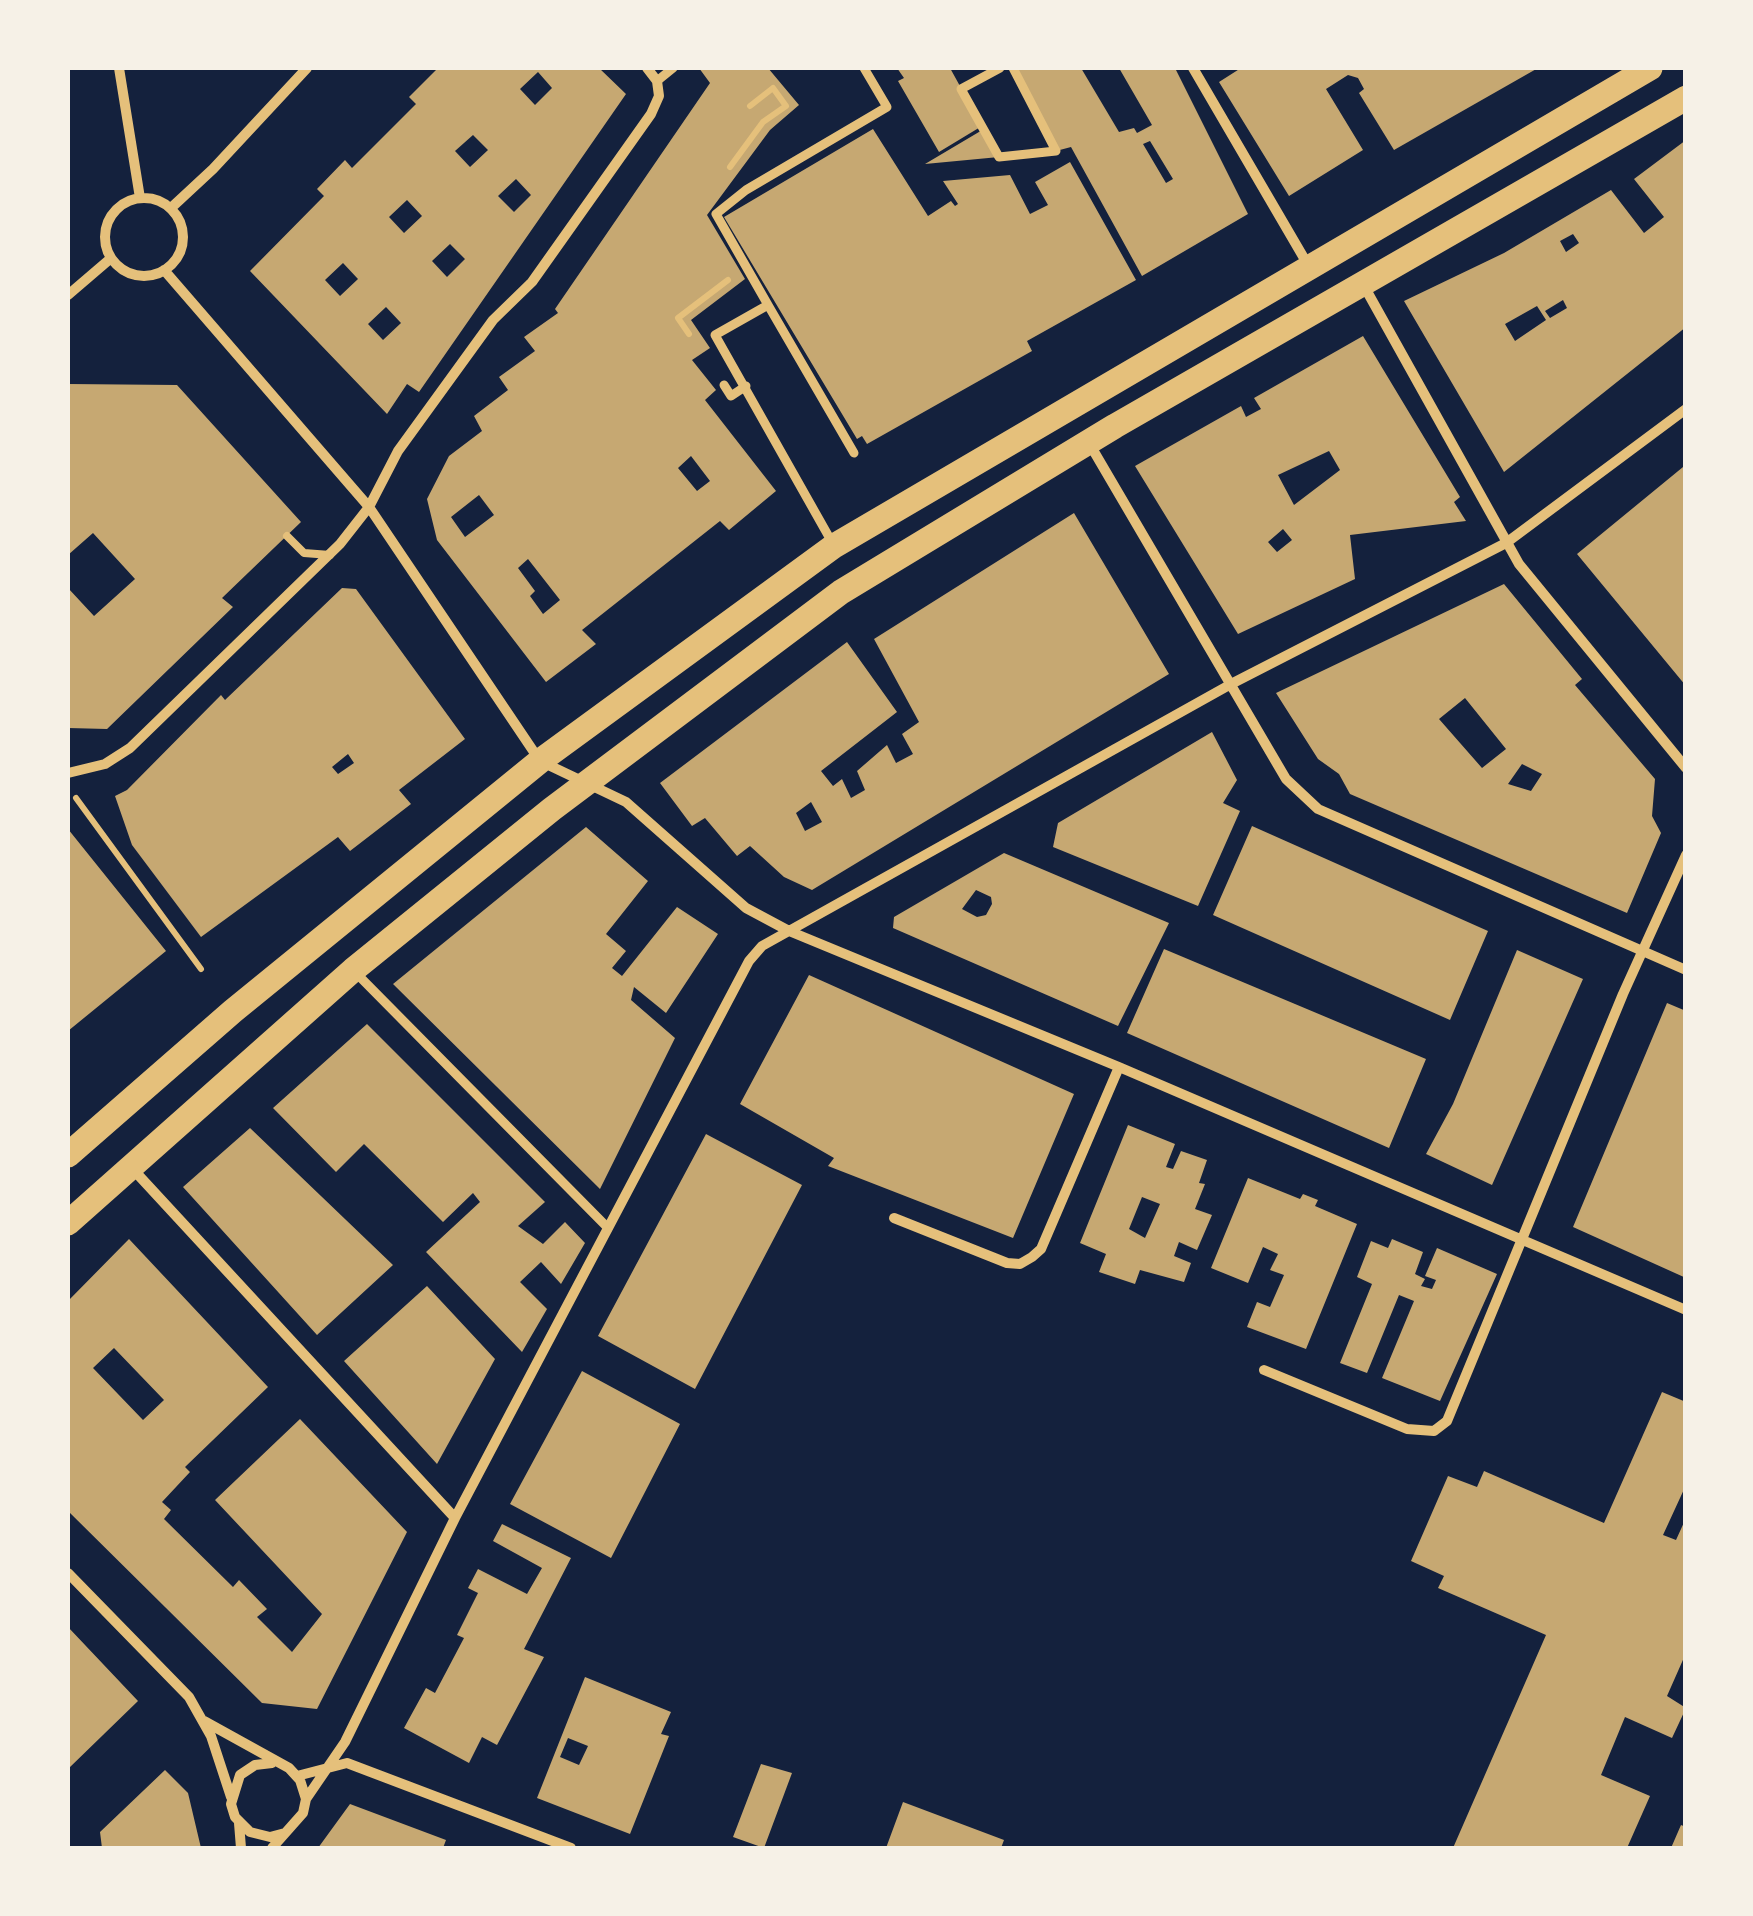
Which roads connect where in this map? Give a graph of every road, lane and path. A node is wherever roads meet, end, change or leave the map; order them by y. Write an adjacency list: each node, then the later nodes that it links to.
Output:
1 (118, 68): 14 (street)
2 (307, 68): 15 (street)
3 (647, 68): 10 (street)
4 (673, 68): 10 (street)
5 (864, 68): 21 (street)
6 (1000, 68): 7 (street)
7 (1013, 68)
8 (1193, 68): 17 (street)
9 (1650, 68): 17 (main road)
10 (657, 81): 27 (street)
11 (1686, 98): 19 (main road)
12 (750, 106): 13 (path)
13 (773, 118)
14 (140, 198): 15 (street); 16 (street)
15 (170, 208): 18 (street)
16 (110, 258): 18 (street); 20 (street)
17 (1309, 268): 30 (main road)
18 (164, 270): 27 (street)
19 (1364, 285): 25 (main road); 29 (street)
20 (68, 295)
21 (768, 305): 23 (street); 26 (street)
22 (724, 385): 23 (street)
23 (746, 386): 30 (street)
24 (1686, 410): 29 (street)
25 (1088, 442): 32 (street); 36 (main road)
26 (854, 453)
27 (369, 507): 31 (street); 33 (street)
28 (286, 536): 31 (lane)
29 (1506, 543): 32 (street); 34 (street)
30 (834, 546): 33 (main road)
31 (330, 555): 35 (street)
32 (1232, 683): 39 (street); 40 (street)
33 (540, 760): 36 (street); 45 (main road)
34 (1686, 768)
35 (68, 773)
36 (587, 782): 39 (street); 42 (main road)
37 (72, 793): 41 (path)
38 (1686, 855): 40 (street)
39 (790, 932): 44 (street); 49 (street)
40 (1641, 951): 43 (street); 50 (street)
41 (201, 969)
42 (353, 970): 46 (main road); 49 (street)
43 (1686, 970)
44 (1119, 1067): 47 (street); 50 (street)
45 (68, 1155)
46 (129, 1165): 48 (main road); 53 (street)
47 (894, 1218)
48 (68, 1224)
49 (608, 1228): 53 (street)
50 (1522, 1238): 51 (street); 52 (street)
51 (1686, 1310)
52 (1264, 1370)
53 (456, 1518): 56 (street)
54 (68, 1573): 55 (street)
55 (204, 1720): 58 (street); 61 (street)
56 (339, 1750): 57 (street); 59 (street)
57 (347, 1762): 59 (street); 67 (street)
58 (278, 1763): 60 (street); 61 (street)
59 (328, 1766): 60 (street); 62 (street)
60 (297, 1776): 62 (street)
61 (231, 1797): 63 (street)
62 (306, 1799): 64 (street)
63 (238, 1822): 64 (street); 65 (street)
64 (289, 1830): 66 (street)
65 (242, 1848)
66 (272, 1848)
67 (571, 1848)

